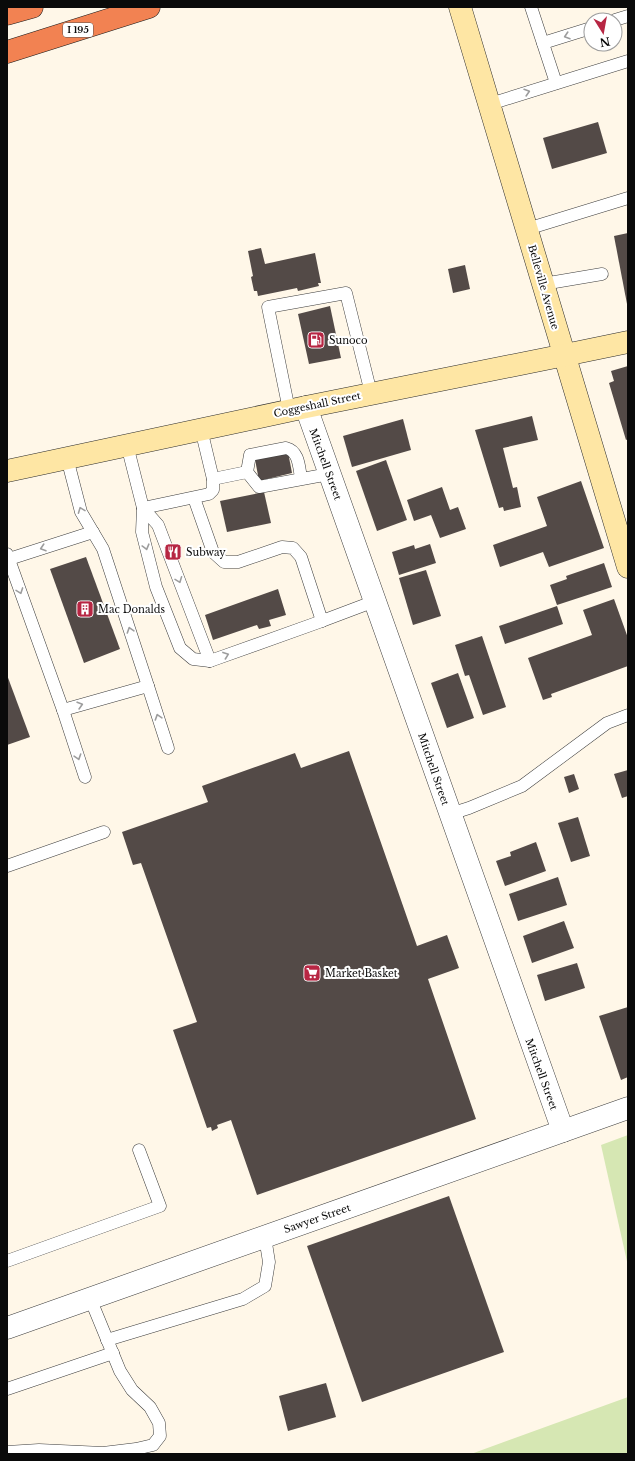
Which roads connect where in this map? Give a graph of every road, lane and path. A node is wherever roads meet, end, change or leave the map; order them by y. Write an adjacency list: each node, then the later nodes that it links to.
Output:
1 (32, 7): 5 (highway)
2 (149, 7): 6 (highway, I 195)
3 (460, 7): 13 (main road, Belleville Avenue)
4 (531, 7): 8 (lane)
5 (7, 14)
6 (96, 24): 9 (highway, I 195); 10 (highway)
7 (583, 30): 8 (lane, one-way to 8)
8 (543, 43): 12 (lane)
9 (7, 52)
10 (7, 58)
11 (628, 61): 12 (lane)
12 (556, 83): 13 (lane, one-way to 12)
13 (490, 104): 15 (main road, Belleville Avenue)
14 (628, 198): 15 (lane)
15 (527, 229): 17 (main road, Belleville Avenue)
16 (602, 274): 17 (lane)
17 (544, 284): 19 (main road, Belleville Avenue)
18 (628, 342): 19 (main road, Coggeshall Street)
19 (565, 356): 20 (main road, Coggeshall Street); 34 (main road, Belleville Avenue)
20 (371, 393): 21 (main road, Coggeshall Street); 21 (lane)
21 (297, 408): 22 (main road, Coggeshall Street); 27 (street, Mitchell Street)
22 (201, 429): 23 (main road, Coggeshall Street); 29 (lane)
23 (127, 445): 24 (main road, Coggeshall Street); 31 (lane)
24 (67, 458): 25 (main road, Coggeshall Street); 32 (lane, one-way to 24)
25 (7, 471)
26 (247, 472): 28 (lane); 28 (lane); 29 (lane)
27 (329, 474): 28 (lane); 35 (street, Mitchell Street)
28 (302, 478)
29 (213, 479): 30 (lane)
30 (194, 498): 31 (lane); 36 (lane)
31 (143, 508): 37 (lane, one-way to 37); 37 (lane, one-way to 37)
32 (93, 532): 33 (lane, one-way to 33); 38 (lane, one-way to 32)
33 (8, 557): 39 (lane, one-way to 39)
34 (628, 567)
35 (374, 601): 36 (lane); 43 (street, Mitchell Street)
36 (322, 621): 37 (lane, one-way to 36)
37 (210, 661)
38 (148, 686): 39 (lane, one-way to 38); 41 (lane, one-way to 38)
39 (63, 710): 42 (lane, one-way to 42)
40 (628, 715): 43 (lane)
41 (168, 748)
42 (85, 777)
43 (450, 814): 47 (street, Mitchell Street)
44 (104, 832): 45 (lane)
45 (7, 866)
46 (628, 1108): 47 (street, Sawyer Street)
47 (562, 1131): 49 (street, Sawyer Street)
48 (139, 1150): 50 (lane)
49 (265, 1237): 51 (street, Sawyer Street); 53 (lane)
50 (7, 1261)
51 (90, 1298): 52 (street, Sawyer Street); 53 (lane)
52 (7, 1328)
53 (107, 1340): 54 (lane)
54 (113, 1353): 55 (lane); 56 (lane)
55 (7, 1389)
56 (7, 1452)

